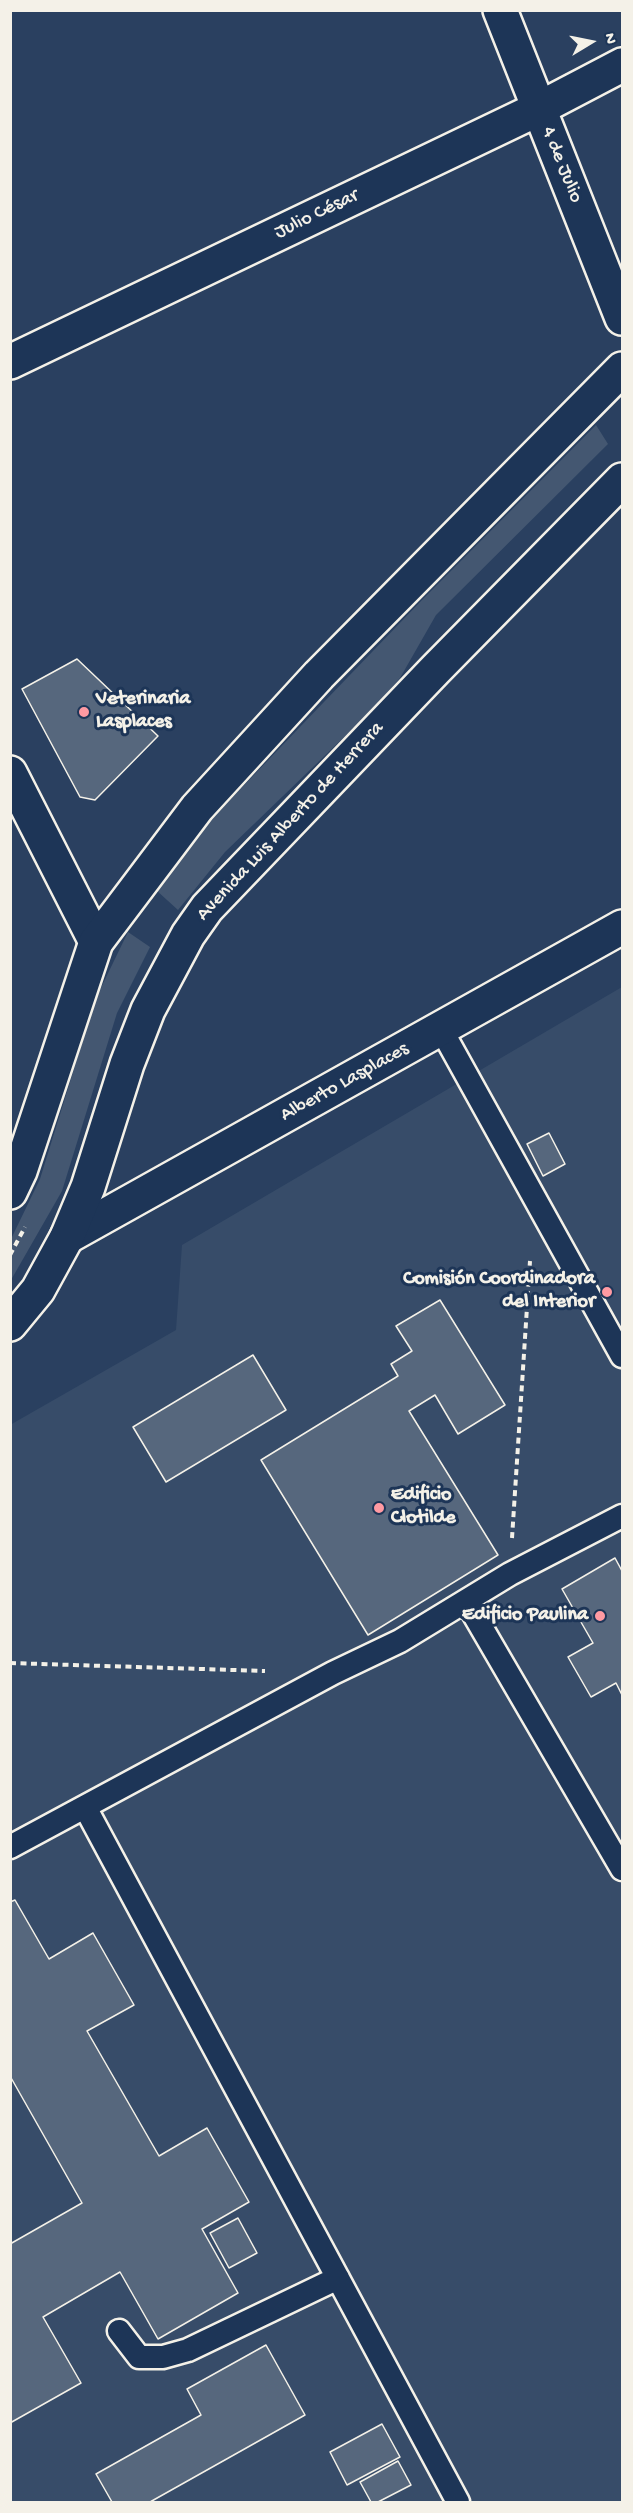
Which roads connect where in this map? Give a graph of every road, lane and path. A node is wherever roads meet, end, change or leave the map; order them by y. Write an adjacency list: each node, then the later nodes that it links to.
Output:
1 (500, 10): 3 (main road, 4 de Julio)
2 (622, 64): 3 (main road, Julio César)
3 (538, 109): 4 (main road, 4 de Julio); 5 (main road, Julio César)
4 (622, 318)
5 (10, 362)
6 (622, 369): 10 (main road)
7 (622, 480): 13 (main road, Avenida Luis Alberto de Herrera)
8 (10, 773): 10 (main road)
9 (622, 927): 11 (main road, Alberto Lasplaces)
10 (96, 942): 12 (main road)
11 (441, 1029): 13 (main road, Alberto Lasplaces); 16 (lane)
12 (10, 1192)
13 (67, 1237): 15 (main road, Avenida Luis Alberto de Herrera)
14 (531, 1256): 18 (path)
15 (10, 1324)
16 (622, 1356)
17 (622, 1516): 18 (lane)
18 (510, 1574): 19 (lane)
19 (466, 1600): 22 (lane); 24 (lane)
20 (10, 1663): 21 (path)
21 (273, 1671)
22 (85, 1807): 23 (lane); 25 (lane)
23 (10, 1847)
24 (622, 1869)
25 (338, 2278): 26 (lane); 27 (lane)
26 (119, 2331)
27 (458, 2502)

